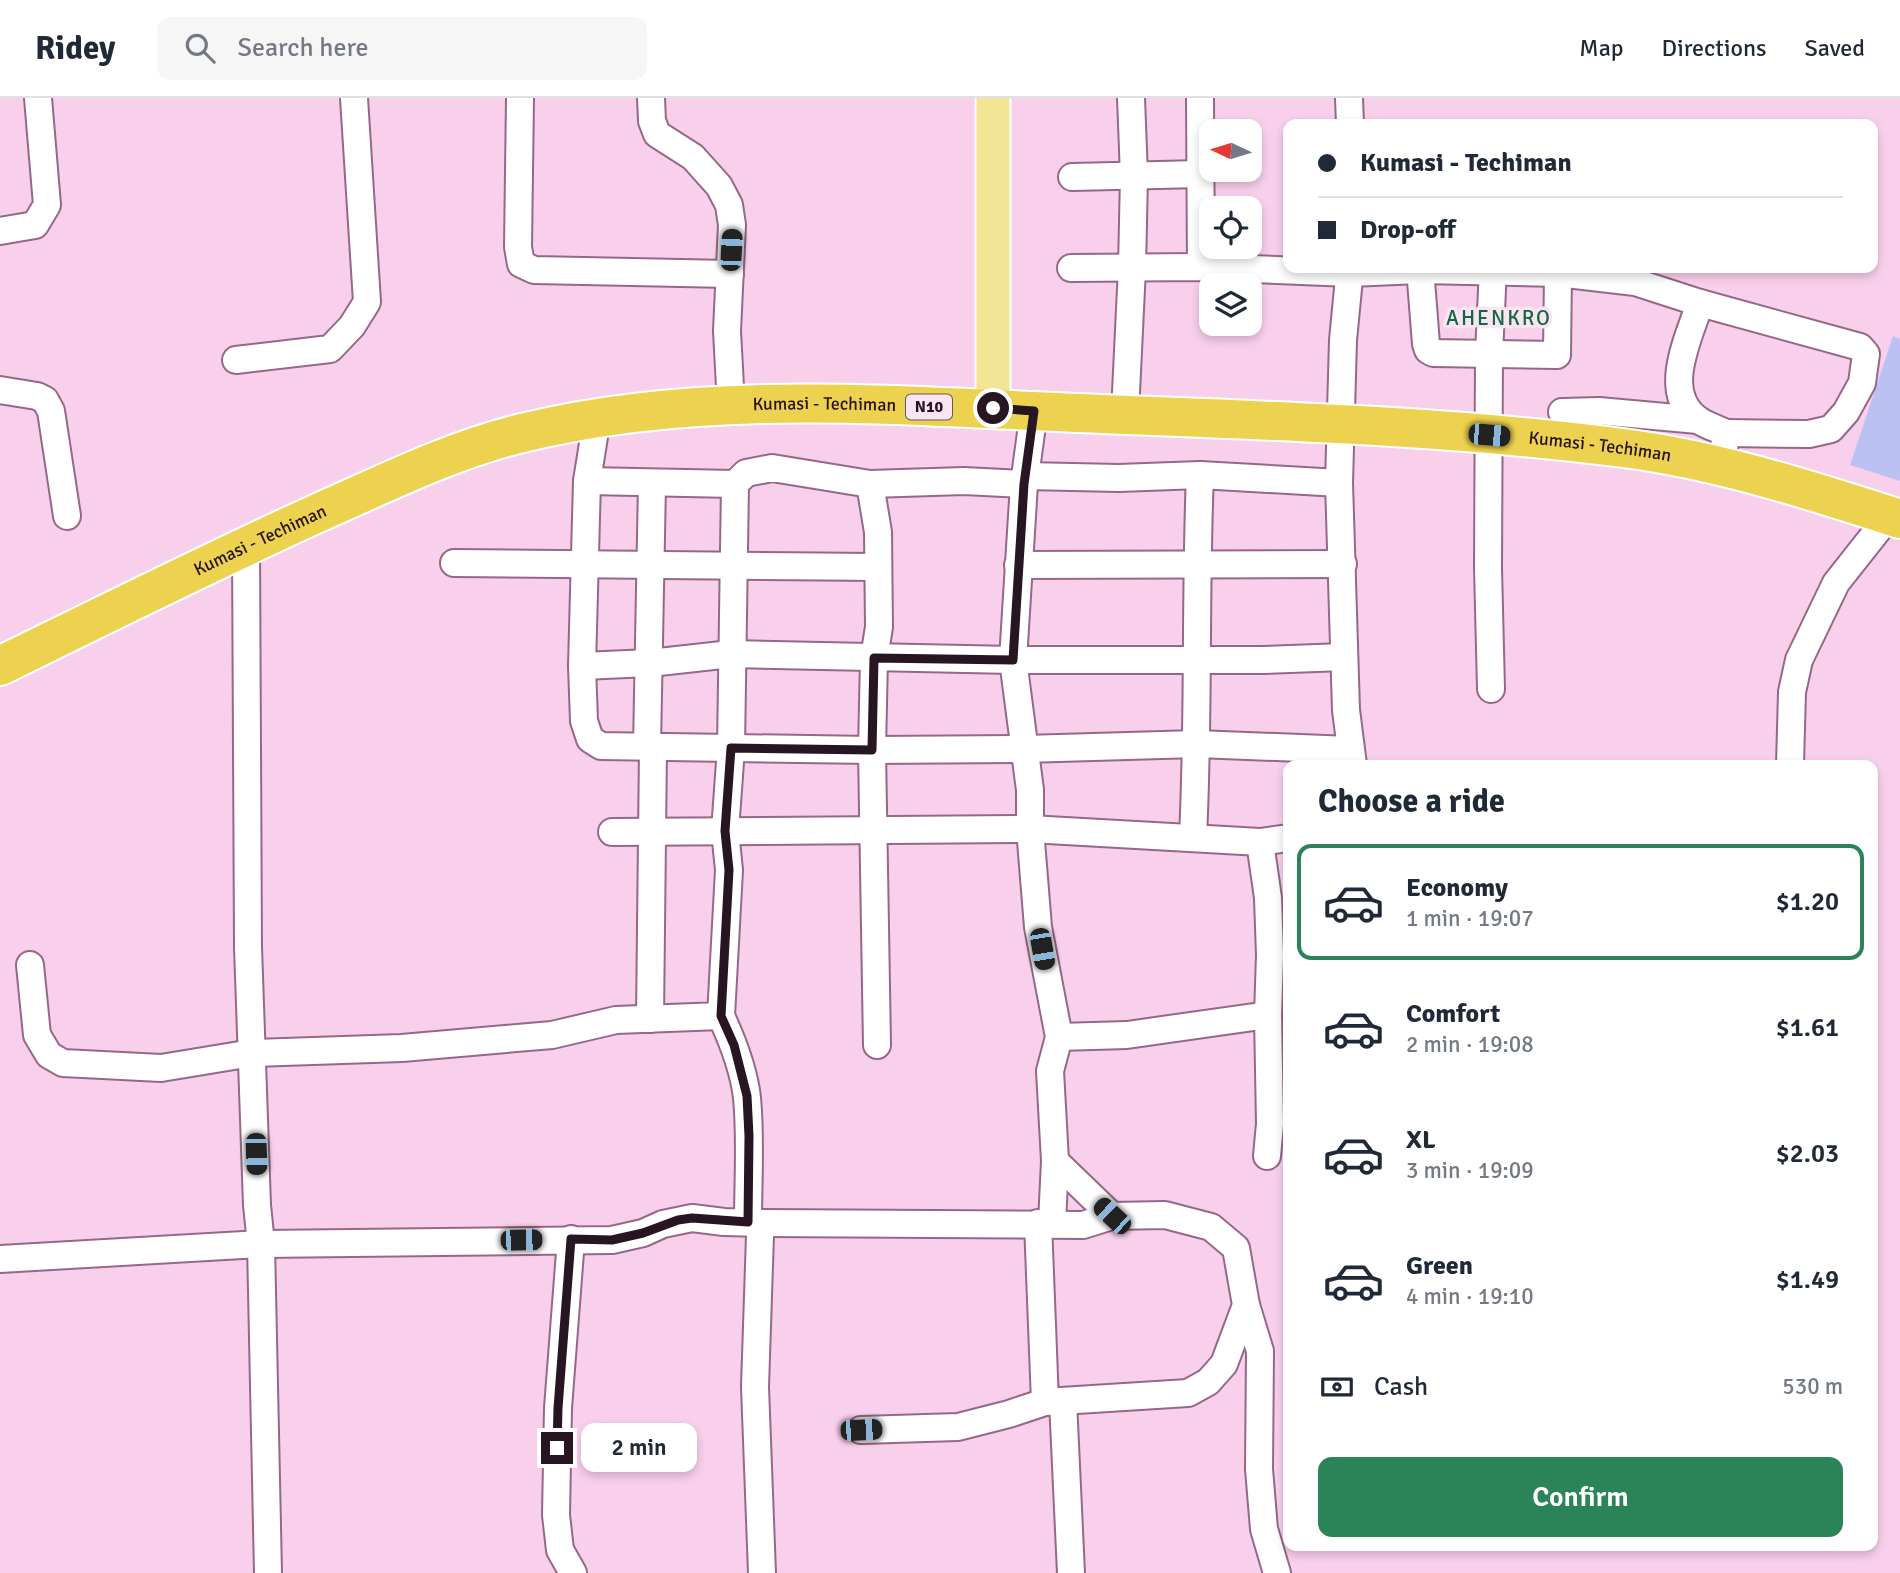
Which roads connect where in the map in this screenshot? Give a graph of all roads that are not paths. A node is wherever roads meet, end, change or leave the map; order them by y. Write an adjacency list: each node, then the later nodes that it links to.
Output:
1 (38, 98): 15 (street)
2 (354, 98): 27 (street)
3 (520, 98): 24 (street)
4 (650, 98): 24 (street)
5 (993, 98): 30 (main road)
6 (1131, 98): 12 (street)
7 (1200, 98): 9 (street)
8 (1349, 98): 10 (street)
9 (1200, 119)
10 (1350, 119)
11 (1199, 174): 12 (street)
12 (1134, 176): 13 (street); 18 (street)
13 (1072, 177)
14 (1201, 182): 16 (street)
15 (0, 231)
16 (1201, 267): 18 (street); 19 (street)
17 (1071, 268): 18 (street)
18 (1132, 268): 33 (street)
19 (1283, 269)
20 (1350, 273): 36 (street)
21 (1420, 273): 26 (street)
22 (1493, 273): 26 (street)
23 (1558, 273): 25 (street); 26 (street)
24 (730, 274): 29 (street)
25 (1700, 303): 35 (street); 38 (street)
26 (1489, 354): 37 (street)
27 (236, 360)
28 (0, 390): 46 (street)
29 (731, 405): 30 (highway, Kumasi - Techiman / N10); 34 (highway, Kumasi - Techiman / N10)
30 (993, 408): 31 (highway, Kumasi - Techiman / N10)
31 (1034, 411): 33 (highway, Kumasi - Techiman / N10); 40 (street)
32 (1562, 412): 35 (street)
33 (1125, 414): 36 (highway, Kumasi - Techiman / N10)
34 (597, 418): 41 (street); 48 (highway, Kumasi - Techiman / N10)
35 (1698, 421): 38 (street)
36 (1340, 425): 37 (highway, Kumasi - Techiman / N10); 43 (street)
37 (1489, 435): 38 (highway, Kumasi - Techiman / N10); 65 (street)
38 (1724, 450): 47 (highway, Kumasi - Techiman / N10)
39 (1200, 475): 40 (street); 43 (street); 55 (street)
40 (1025, 480): 45 (street); 52 (street)
41 (587, 481): 42 (street); 51 (street)
42 (652, 483): 44 (street); 53 (street)
43 (1339, 483): 50 (street)
44 (735, 484): 45 (street); 54 (street)
45 (870, 484): 56 (street)
46 (67, 516)
47 (1894, 517): 72 (street)
48 (246, 545): 63 (highway, Kumasi - Techiman / N10); 88 (street)
49 (454, 563): 51 (street)
50 (1343, 564): 55 (street); 58 (street)
51 (585, 565): 53 (street); 64 (street)
52 (1018, 565): 55 (street); 60 (street)
53 (651, 566): 54 (street); 62 (street)
54 (733, 566): 56 (street); 57 (street)
55 (1196, 566): 61 (street)
56 (878, 567): 59 (street)
57 (731, 654): 59 (street); 62 (street); 68 (street)
58 (1344, 657): 61 (street); 71 (street)
59 (874, 658): 60 (street); 69 (street)
60 (1013, 660): 61 (street); 70 (street)
61 (1196, 660): 66 (street)
62 (650, 663): 64 (street); 67 (street)
63 (0, 666)
64 (582, 666): 67 (street)
65 (1491, 690)
66 (1198, 744): 70 (street); 71 (street); 78 (street)
67 (650, 747): 68 (street); 77 (street)
68 (731, 748): 69 (street); 74 (street)
69 (872, 750): 70 (street); 75 (street)
70 (1024, 750): 73 (street)
71 (1352, 757)
72 (1790, 760)
73 (1030, 829): 75 (street); 78 (street); 86 (street)
74 (725, 831): 75 (street); 77 (street); 84 (street)
75 (875, 831): 87 (street)
76 (612, 832): 77 (street)
77 (653, 832): 85 (street)
78 (1193, 836): 80 (street)
79 (1283, 839): 80 (street)
80 (1260, 842): 82 (street)
81 (30, 965): 88 (street)
82 (1279, 985): 83 (street)
83 (1268, 1015): 86 (street); 89 (street)
84 (721, 1016): 85 (street); 92 (street)
85 (650, 1019): 88 (street)
86 (1059, 1037): 90 (street)
87 (877, 1045)
88 (252, 1053): 95 (street)
89 (1267, 1156)
90 (1055, 1161): 91 (street); 93 (street)
91 (1112, 1216): 93 (street); 97 (street)
92 (755, 1223): 93 (street); 94 (street); 102 (street)
93 (1045, 1223): 98 (street)
94 (571, 1239): 95 (street); 101 (street)
95 (261, 1244): 96 (street); 100 (street)
96 (0, 1259)
97 (1246, 1305): 98 (street); 104 (street)
98 (1054, 1401): 99 (street); 103 (street)
99 (861, 1430)
100 (268, 1573)
101 (573, 1573)
102 (762, 1573)
103 (1072, 1573)
104 (1277, 1573)

